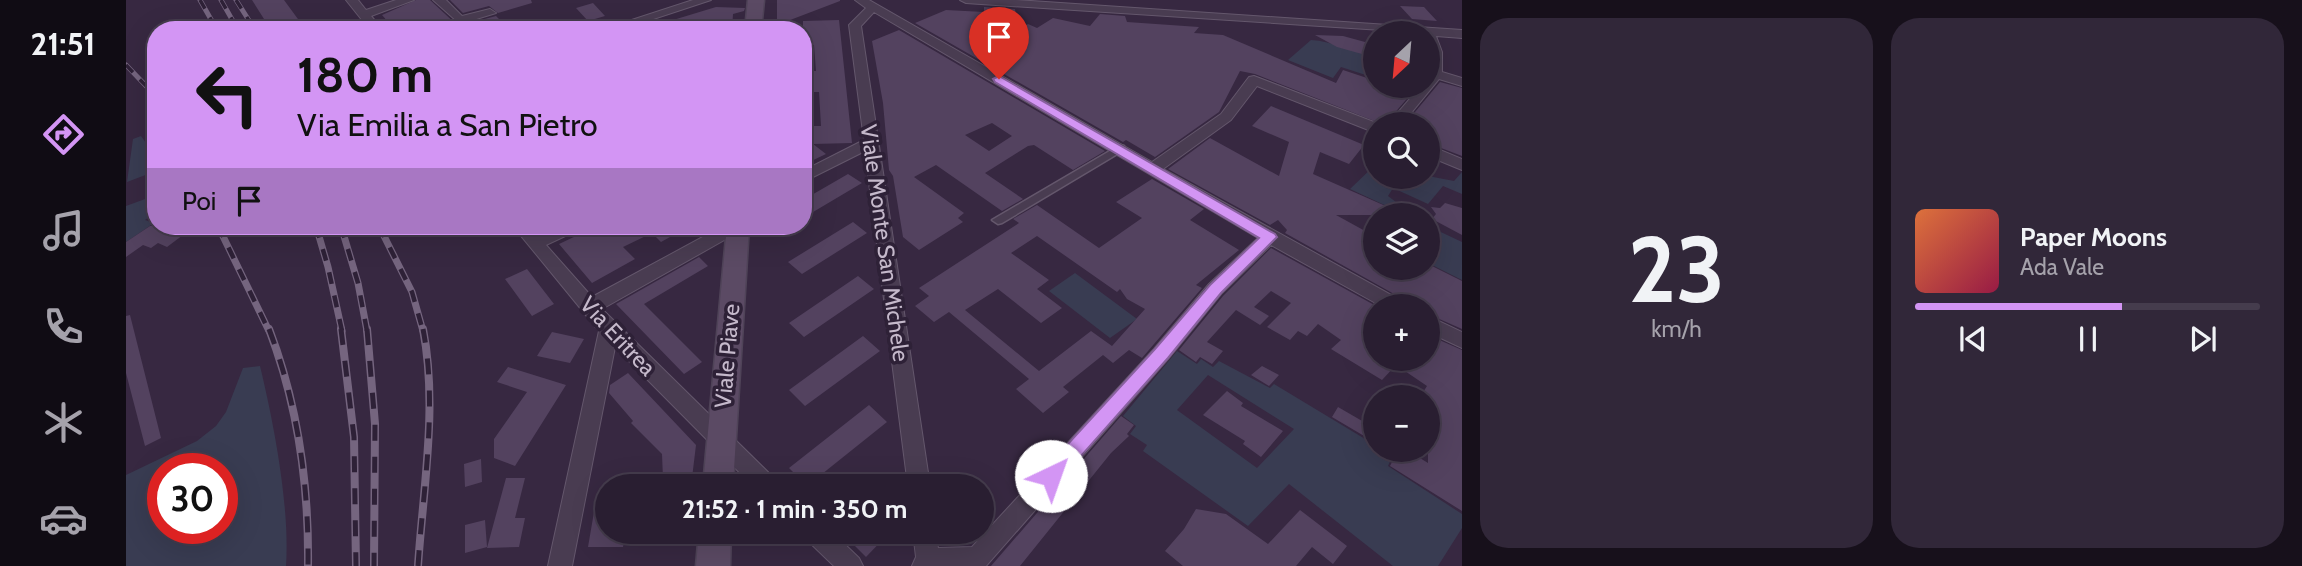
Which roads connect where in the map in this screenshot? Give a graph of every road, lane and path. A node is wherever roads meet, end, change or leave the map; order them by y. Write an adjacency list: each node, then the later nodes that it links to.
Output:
1 (352, 0): 10 (street)
2 (408, 0): 10 (street)
3 (439, 0): 9 (street)
4 (705, 0): 12 (street)
5 (755, 0): 13 (main road)
6 (965, 0): 8 (street)
7 (867, 3): 22 (street, Viale Monte San Michele); 23 (street)
8 (1075, 3): 14 (street)
9 (490, 13)
10 (364, 14): 11 (street)
11 (370, 21)
12 (636, 21)
13 (754, 21)
14 (1363, 26)
15 (1440, 32): 16 (street)
16 (1462, 34)
17 (1440, 82): 18 (street)
18 (1462, 82)
19 (1417, 98): 20 (street)
20 (1405, 112)
21 (1363, 123): 26 (street)
22 (870, 143): 27 (street); 43 (street, Viale Monte San Michele)
23 (1119, 148): 26 (street); 28 (street)
24 (1440, 155): 25 (street)
25 (1462, 165)
26 (1154, 168): 33 (street)
27 (812, 172)
28 (998, 220)
29 (528, 235): 34 (street, Via Eritrea)
30 (552, 235): 34 (street)
31 (721, 235): 36 (street)
32 (736, 235): 40 (main road, Viale Piave)
33 (1269, 237): 35 (street); 47 (street)
34 (535, 243): 36 (street, Via Eritrea)
35 (1374, 294)
36 (590, 307): 38 (street, Via Eritrea)
37 (1440, 329): 39 (street)
38 (609, 330): 40 (street, Via Eritrea); 49 (street)
39 (1462, 341)
40 (720, 441): 41 (main road, Viale Piave); 42 (street, Via Eritrea)
41 (719, 474)
42 (754, 474)
43 (917, 474)
44 (714, 544): 50 (main road)
45 (828, 544): 51 (street)
46 (925, 544): 48 (street)
47 (974, 562): 48 (street)
48 (926, 563)
49 (559, 566)
50 (713, 566)
51 (851, 566)

